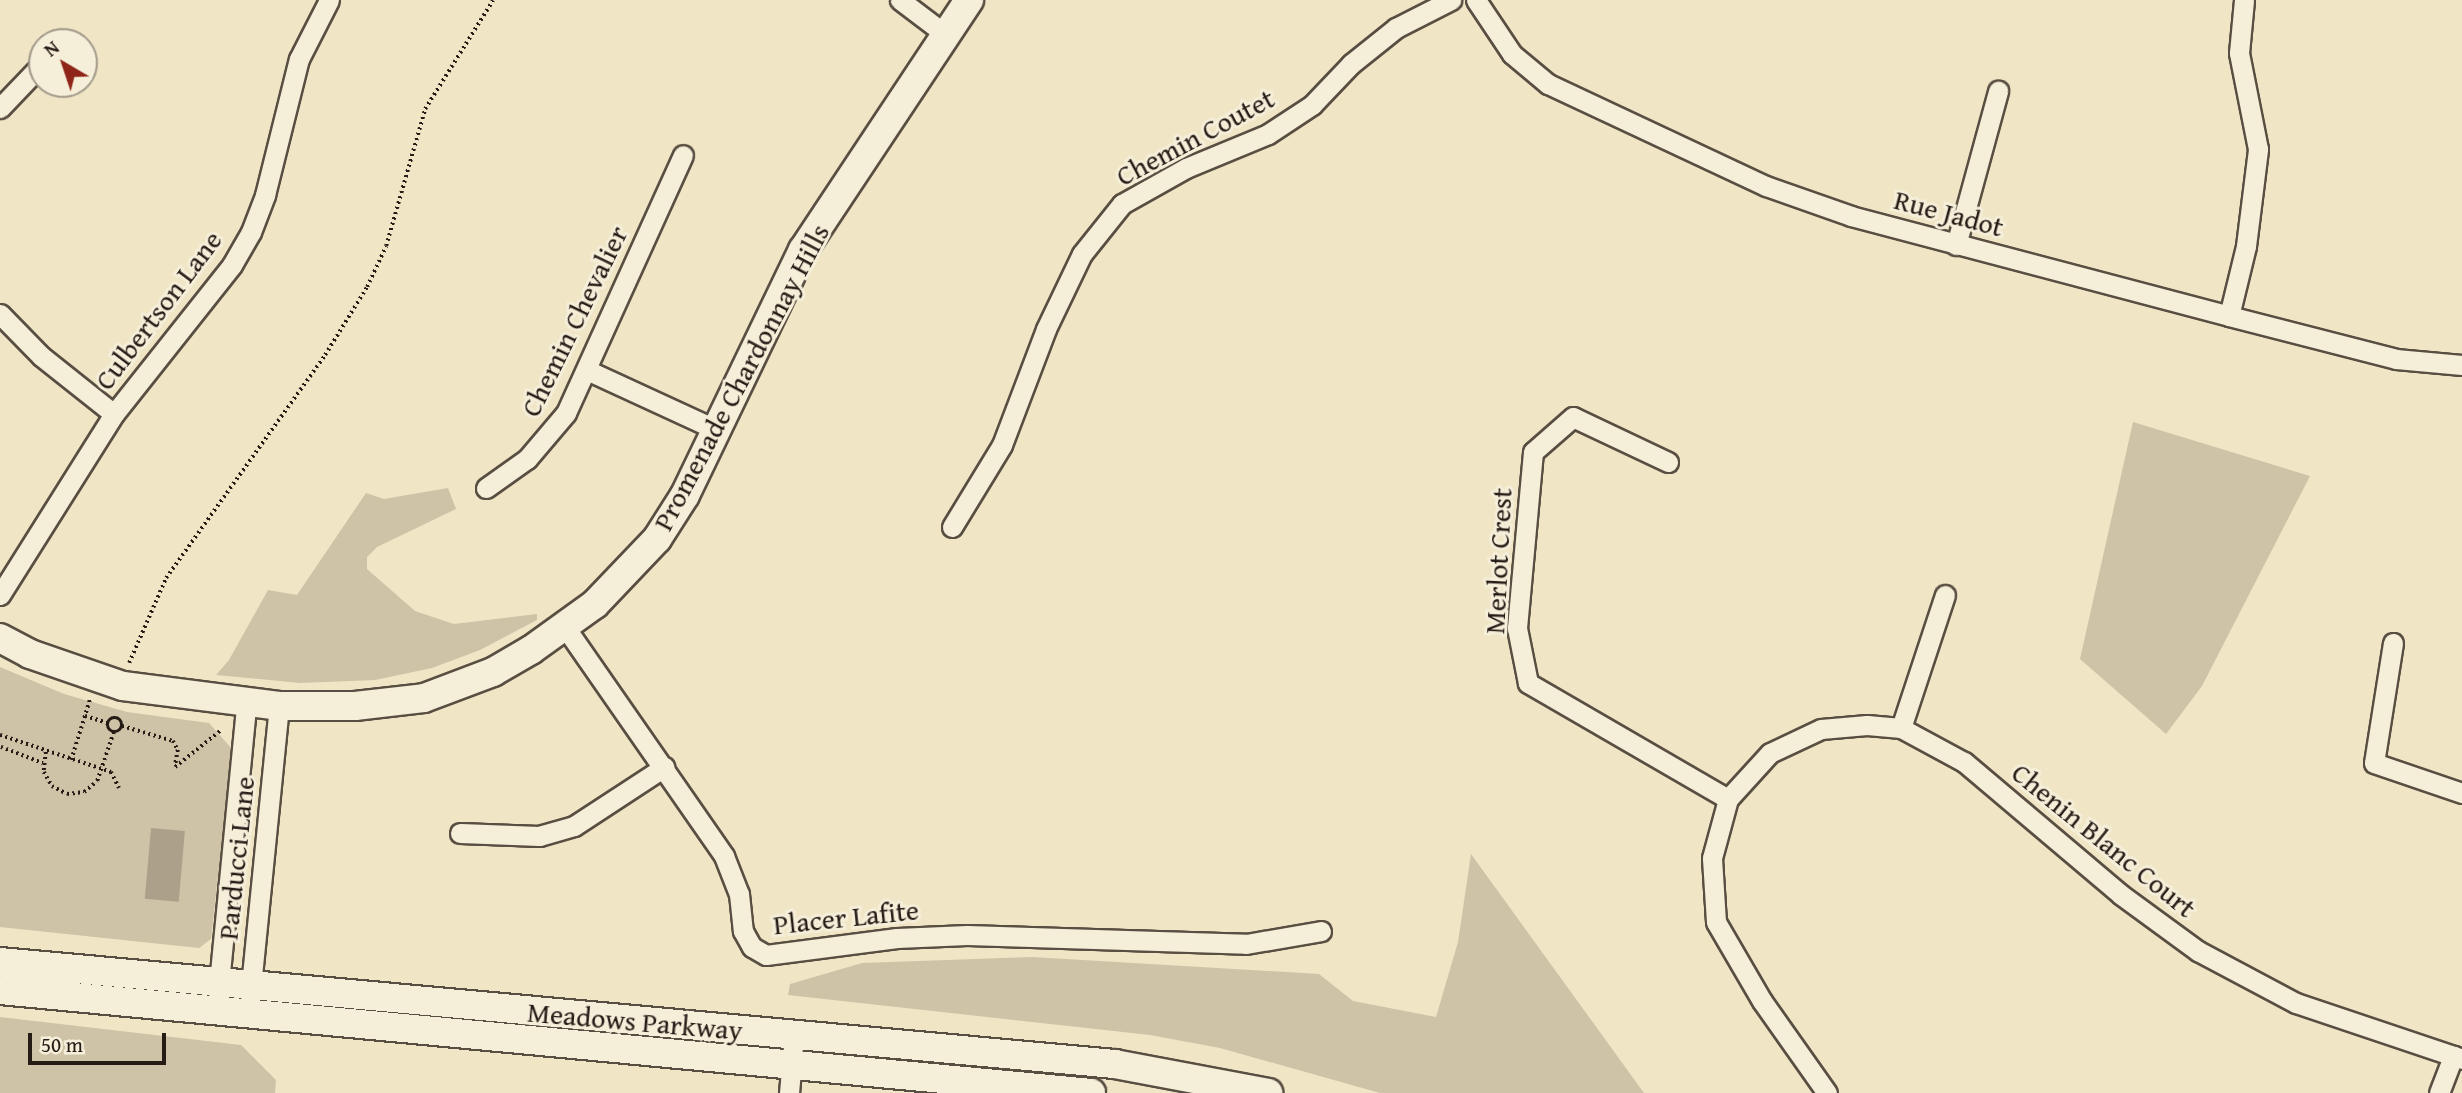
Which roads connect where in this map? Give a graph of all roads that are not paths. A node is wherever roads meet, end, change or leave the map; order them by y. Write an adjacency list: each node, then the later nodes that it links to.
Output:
1 (329, 0): 17 (street, Culbertson Lane)
2 (900, 0): 7 (street)
3 (969, 0): 7 (main road, Promenade Chardonnay Hills)
4 (1451, 0): 21 (street, Chemin Coutet)
5 (1476, 0): 12 (street, Rue Jadot)
6 (2244, 0): 14 (street)
7 (945, 34): 18 (main road, Promenade Chardonnay Hills)
8 (28, 79): 10 (street)
9 (1998, 91): 12 (street)
10 (0, 108)
11 (683, 155): 16 (street, Chemin Chevalier)
12 (1956, 245): 14 (street, Rue Jadot)
13 (0, 314): 17 (street)
14 (2229, 316): 15 (street, Rue Jadot)
15 (2462, 365)
16 (587, 370): 18 (street); 20 (street, Chemin Chevalier)
17 (114, 414): 22 (street, Culbertson Lane)
18 (717, 430): 24 (main road, Promenade Chardonnay Hills)
19 (1668, 462): 32 (street, Merlot Crest)
20 (486, 488)
21 (952, 527)
22 (0, 595)
23 (1945, 595): 29 (street)
24 (565, 627): 28 (main road, Promenade Chardonnay Hills); 30 (street, Placer Lafite)
25 (0, 638): 27 (main road, Promenade Chardonnay Hills)
26 (2393, 643): 31 (street)
27 (246, 705): 28 (main road, Promenade Chardonnay Hills); 36 (street, Parducci Lane)
28 (279, 706): 37 (street, Parducci Lane)
29 (1901, 728): 32 (street, Chenin Blanc Court); 42 (street, Chenin Blanc Court)
30 (664, 767): 33 (street); 34 (street, Placer Lafite)
31 (2462, 793)
32 (1728, 800): 47 (street)
33 (460, 832)
34 (1321, 931)
35 (0, 962): 36 (main road, Meadows Parkway)
36 (219, 982): 37 (main road, Meadows Parkway); 39 (street, Parducci Lane)
37 (251, 986): 40 (street, Parducci Lane); 41 (main road, Meadows Parkway)
38 (0, 990): 39 (main road, Meadows Parkway)
39 (216, 1012): 40 (main road, Meadows Parkway)
40 (248, 1014): 43 (main road, Meadows Parkway)
41 (794, 1035): 43 (street); 46 (main road, Meadows Parkway)
42 (2458, 1057): 48 (street)
43 (791, 1064): 44 (street); 45 (main road, Meadows Parkway)
44 (789, 1093)
45 (1091, 1093)
46 (1268, 1093)
47 (1827, 1093)
48 (2439, 1093)

